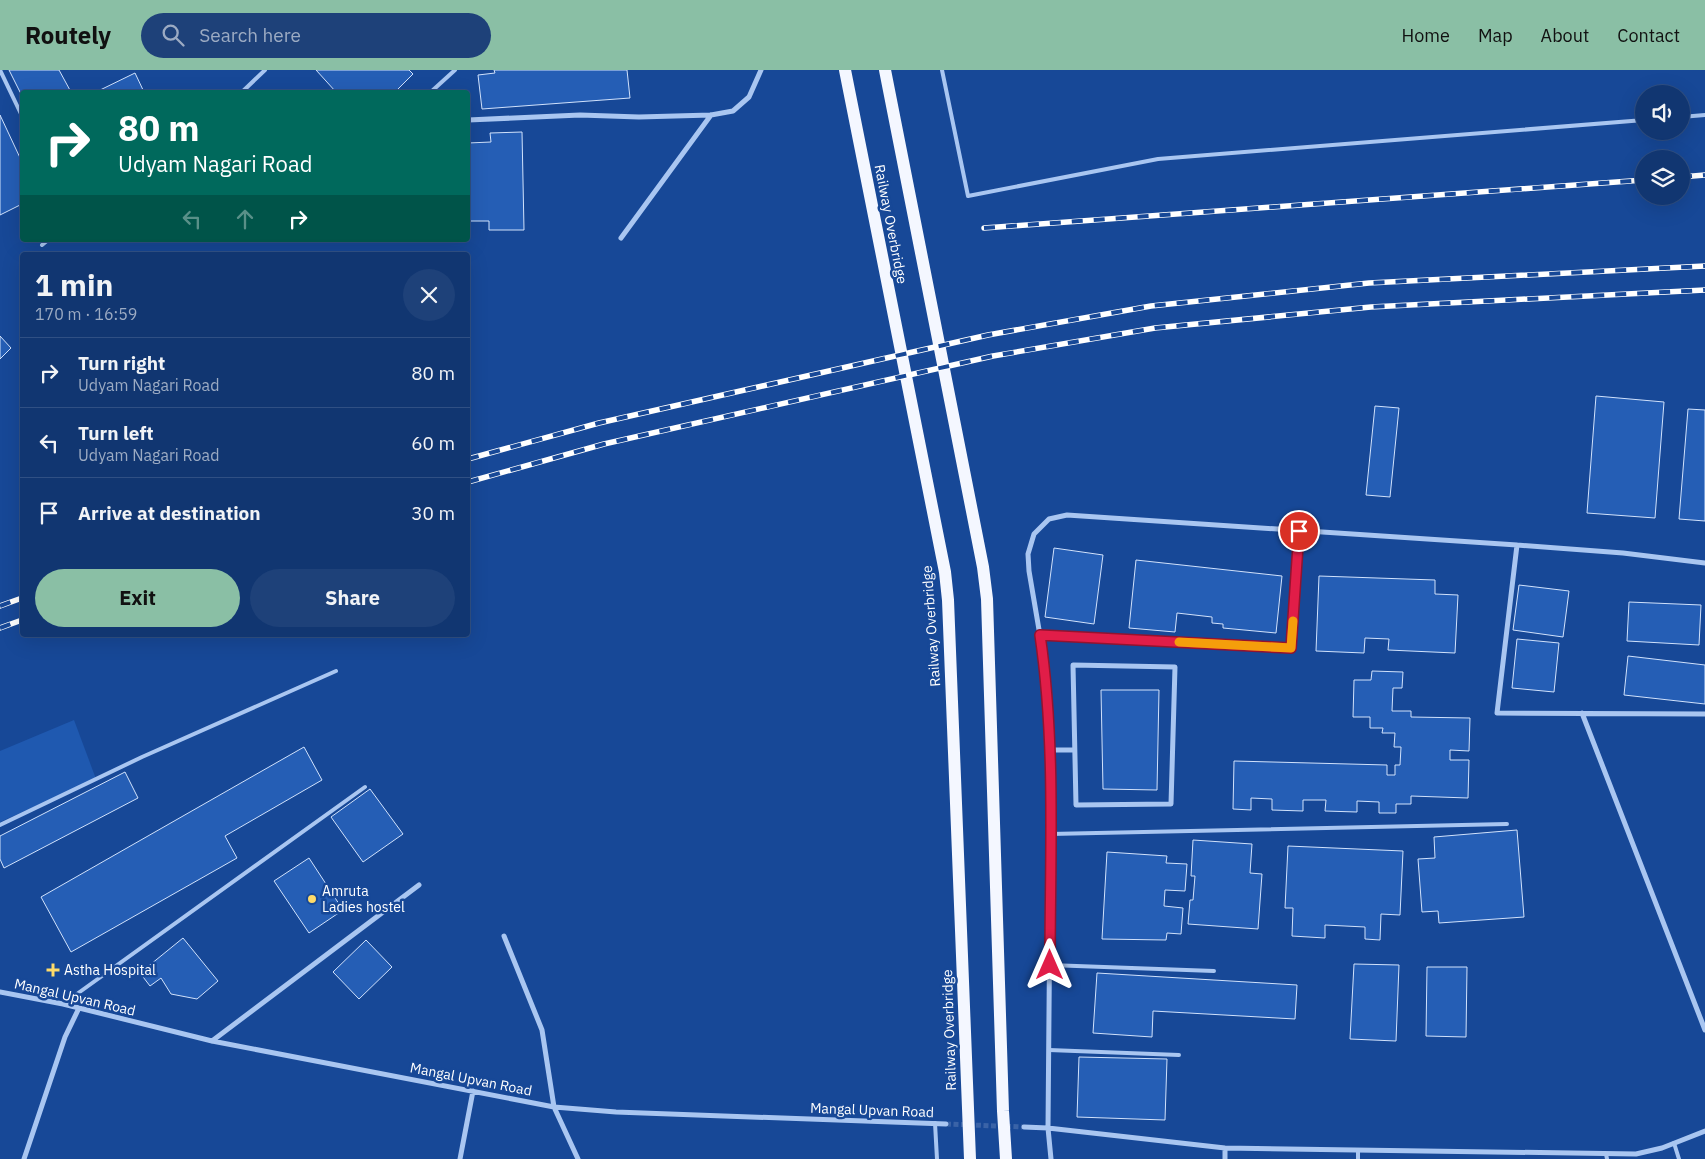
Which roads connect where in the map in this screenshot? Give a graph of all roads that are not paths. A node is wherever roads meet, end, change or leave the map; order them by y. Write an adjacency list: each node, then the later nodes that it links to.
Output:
1 (0, 70): 10 (lane)
2 (265, 70): 8 (lane)
3 (455, 70): 9 (lane)
4 (761, 70): 11 (street)
5 (845, 70): 59 (main road, Railway Overbridge)
6 (885, 70): 60 (main road, Railway Overbridge)
7 (942, 70): 15 (lane)
8 (244, 90)
9 (433, 90)
10 (20, 112)
11 (711, 115): 14 (street); 16 (street)
12 (1705, 115): 13 (lane)
13 (1690, 116)
14 (470, 120)
15 (1635, 121)
16 (621, 238)
17 (46, 242): 18 (lane)
18 (42, 246)
19 (1299, 531): 20 (street); 22 (lane); 22 (street)
20 (1517, 545): 21 (street); 24 (street)
21 (1705, 563)
22 (1040, 635): 26 (street)
23 (336, 671): 30 (lane)
24 (1582, 713): 25 (street); 39 (street)
25 (1705, 714)
26 (1049, 750): 27 (street); 31 (street)
27 (1074, 750): 27 (street)
28 (365, 787): 37 (lane)
29 (1506, 824): 31 (lane)
30 (0, 825)
31 (1050, 834): 34 (street)
32 (419, 885): 40 (street)
33 (504, 936): 44 (street)
34 (1050, 965): 35 (lane); 41 (street)
35 (1214, 971)
36 (0, 992): 37 (street, Mangal Upvan Road)
37 (63, 1004): 38 (street, Mangal Upvan Road)
38 (79, 1008): 40 (street, Mangal Upvan Road); 55 (street)
39 (1705, 1030)
40 (212, 1041): 43 (street, Mangal Upvan Road)
41 (1049, 1050): 42 (lane); 48 (street)
42 (1179, 1055)
43 (473, 1091): 44 (street, Mangal Upvan Road); 56 (street)
44 (554, 1107): 45 (street, Mangal Upvan Road); 57 (street)
45 (935, 1123): 46 (street, Mangal Upvan Road); 58 (lane)
46 (946, 1124)
47 (1024, 1127): 48 (street)
48 (1048, 1128): 51 (street); 61 (street)
49 (1705, 1131): 50 (street)
50 (1674, 1143): 54 (street); 64 (lane)
51 (1225, 1148): 52 (street); 62 (street)
52 (1358, 1150): 53 (street); 63 (lane)
53 (1536, 1156): 54 (street)
54 (1606, 1156)
55 (24, 1159)
56 (460, 1159)
57 (578, 1159)
58 (936, 1159)
59 (970, 1159)
60 (1006, 1159)
61 (1051, 1159)
62 (1225, 1159)
63 (1358, 1159)
64 (1679, 1159)

